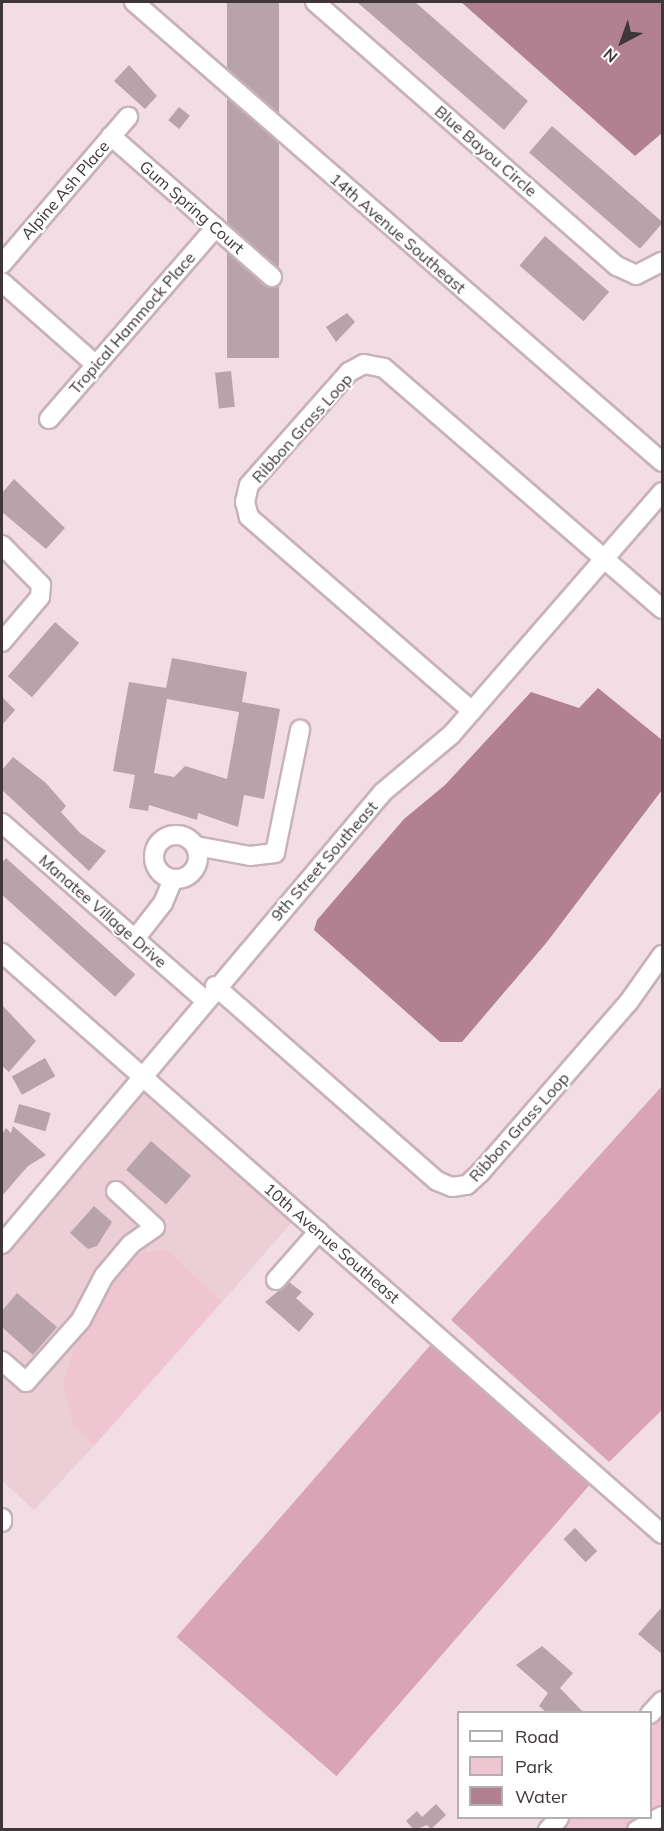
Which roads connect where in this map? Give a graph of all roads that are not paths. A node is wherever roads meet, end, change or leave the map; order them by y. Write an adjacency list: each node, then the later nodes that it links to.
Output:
1 (134, 2): 12 (street, 14th Avenue Southeast)
2 (315, 2): 6 (street, Blue Bayou Circle)
3 (128, 117): 4 (street, Alpine Ash Place)
4 (111, 136): 5 (street, Gum Spring Court); 7 (street, Alpine Ash Place)
5 (216, 227): 8 (street, Gum Spring Court); 10 (street, Tropical Hammock Place)
6 (663, 262)
7 (2, 264)
8 (272, 277)
9 (2, 282): 10 (street)
10 (96, 365): 11 (street, Tropical Hammock Place)
11 (49, 419)
12 (663, 462)
13 (663, 492): 15 (street, 9th Street Southeast)
14 (2, 545): 17 (street)
15 (605, 559): 16 (street, Ribbon Grass Loop); 18 (street, 9th Street Southeast); 18 (street, Ribbon Grass Loop)
16 (663, 609)
17 (2, 642)
18 (472, 711): 26 (street, 9th Street Southeast)
19 (300, 730): 21 (street)
20 (2, 823): 23 (street, Manatee Village Drive)
21 (196, 846): 22 (street); 22 (street)
22 (173, 879): 23 (street)
23 (135, 939): 26 (street, Manatee Village Drive)
24 (2, 953): 27 (street, 10th Avenue Southeast)
25 (663, 955): 26 (street, Ribbon Grass Loop)
26 (209, 993): 27 (street, 9th Street Southeast)
27 (144, 1078): 29 (street, 10th Avenue Southeast); 30 (street, 9th Street Southeast)
28 (116, 1191): 32 (street)
29 (319, 1231): 31 (street); 33 (street, 10th Avenue Southeast)
30 (2, 1244)
31 (276, 1280)
32 (2, 1361)
33 (663, 1534)
34 (663, 1701): 35 (street)
35 (652, 1713)
36 (663, 1816): 37 (street)
37 (637, 1830)

